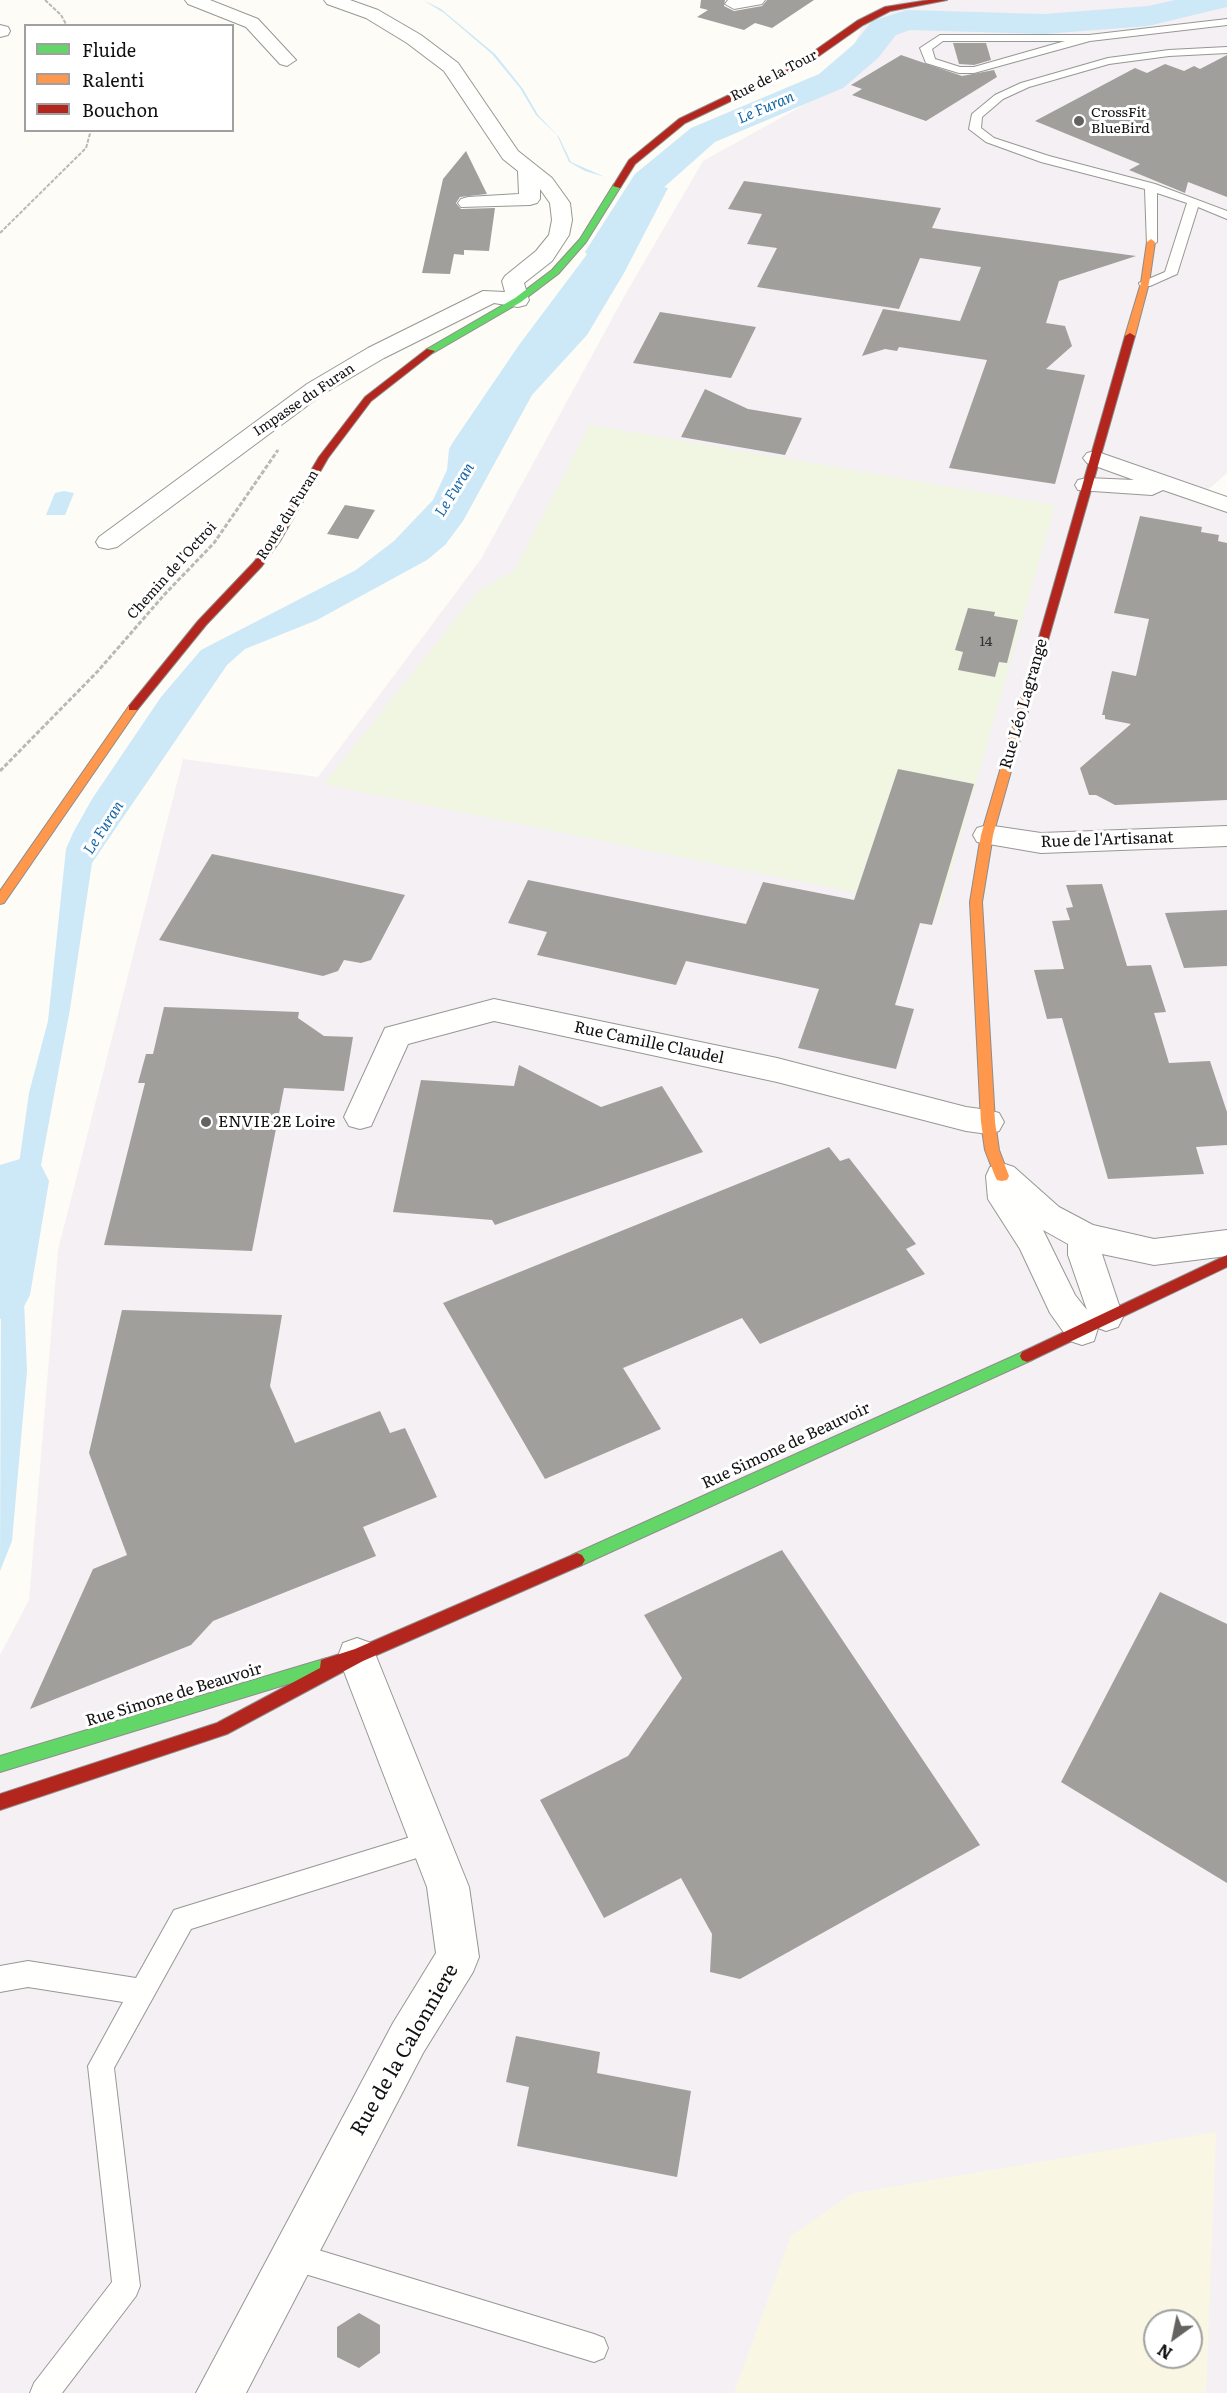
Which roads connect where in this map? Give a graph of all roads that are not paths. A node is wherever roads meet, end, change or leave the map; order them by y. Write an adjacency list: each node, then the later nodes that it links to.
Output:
1 (194, 0): 10 (street)
2 (333, 0): 11 (street)
3 (756, 0): 5 (street)
4 (943, 0): 6 (main road, Rue de la Tour)
5 (734, 4)
6 (885, 5): 12 (main road, Rue de la Tour)
7 (1227, 22): 8 (lane)
8 (1089, 38): 8 (lane)
9 (1227, 51): 13 (lane)
10 (287, 60)
11 (528, 169): 15 (street); 19 (street)
12 (620, 179): 19 (main road, Route du Furan)
13 (1151, 187): 14 (lane); 17 (lane)
14 (1194, 201): 16 (lane); 18 (lane)
15 (468, 203)
16 (1227, 215)
17 (1151, 242): 18 (main road, Rue Léo Lagrange)
18 (1145, 283): 20 (main road, Rue Léo Lagrange)
19 (518, 300): 24 (street, Impasse du Furan); 27 (main road, Route du Furan)
20 (1095, 458): 21 (main road, Rue Léo Lagrange); 22 (street)
21 (1087, 485): 22 (street); 25 (main road, Rue Léo Lagrange)
22 (1184, 492): 23 (street)
23 (1227, 505)
24 (108, 542)
25 (987, 836): 26 (street, Rue de l'Artisanat); 29 (main road, Rue Léo Lagrange)
26 (1227, 836)
27 (0, 900)
28 (360, 1117): 29 (street, Rue Camille Claudel)
29 (988, 1122): 30 (main road, Rue Léo Lagrange)
30 (1002, 1176): 31 (street); 34 (street, Rue Léo Lagrange)
31 (1085, 1237): 32 (street); 34 (street)
32 (1227, 1243)
33 (1227, 1261): 34 (main road, Rue Simone de Beauvoir)
34 (1094, 1324): 35 (main road, Rue Simone de Beauvoir)
35 (357, 1656): 36 (main road, Rue Simone de Beauvoir); 37 (main road, Rue Simone de Beauvoir); 38 (street, Rue de la Calonniere)
36 (0, 1764)
37 (0, 1802)
38 (430, 1843): 40 (lane); 41 (street, Rue de la Calonniere)
39 (0, 1979): 40 (lane)
40 (142, 1992): 43 (lane)
41 (292, 2256): 42 (lane); 44 (street, Rue de la Calonniere)
42 (594, 2348)
43 (44, 2393)
44 (220, 2393)

